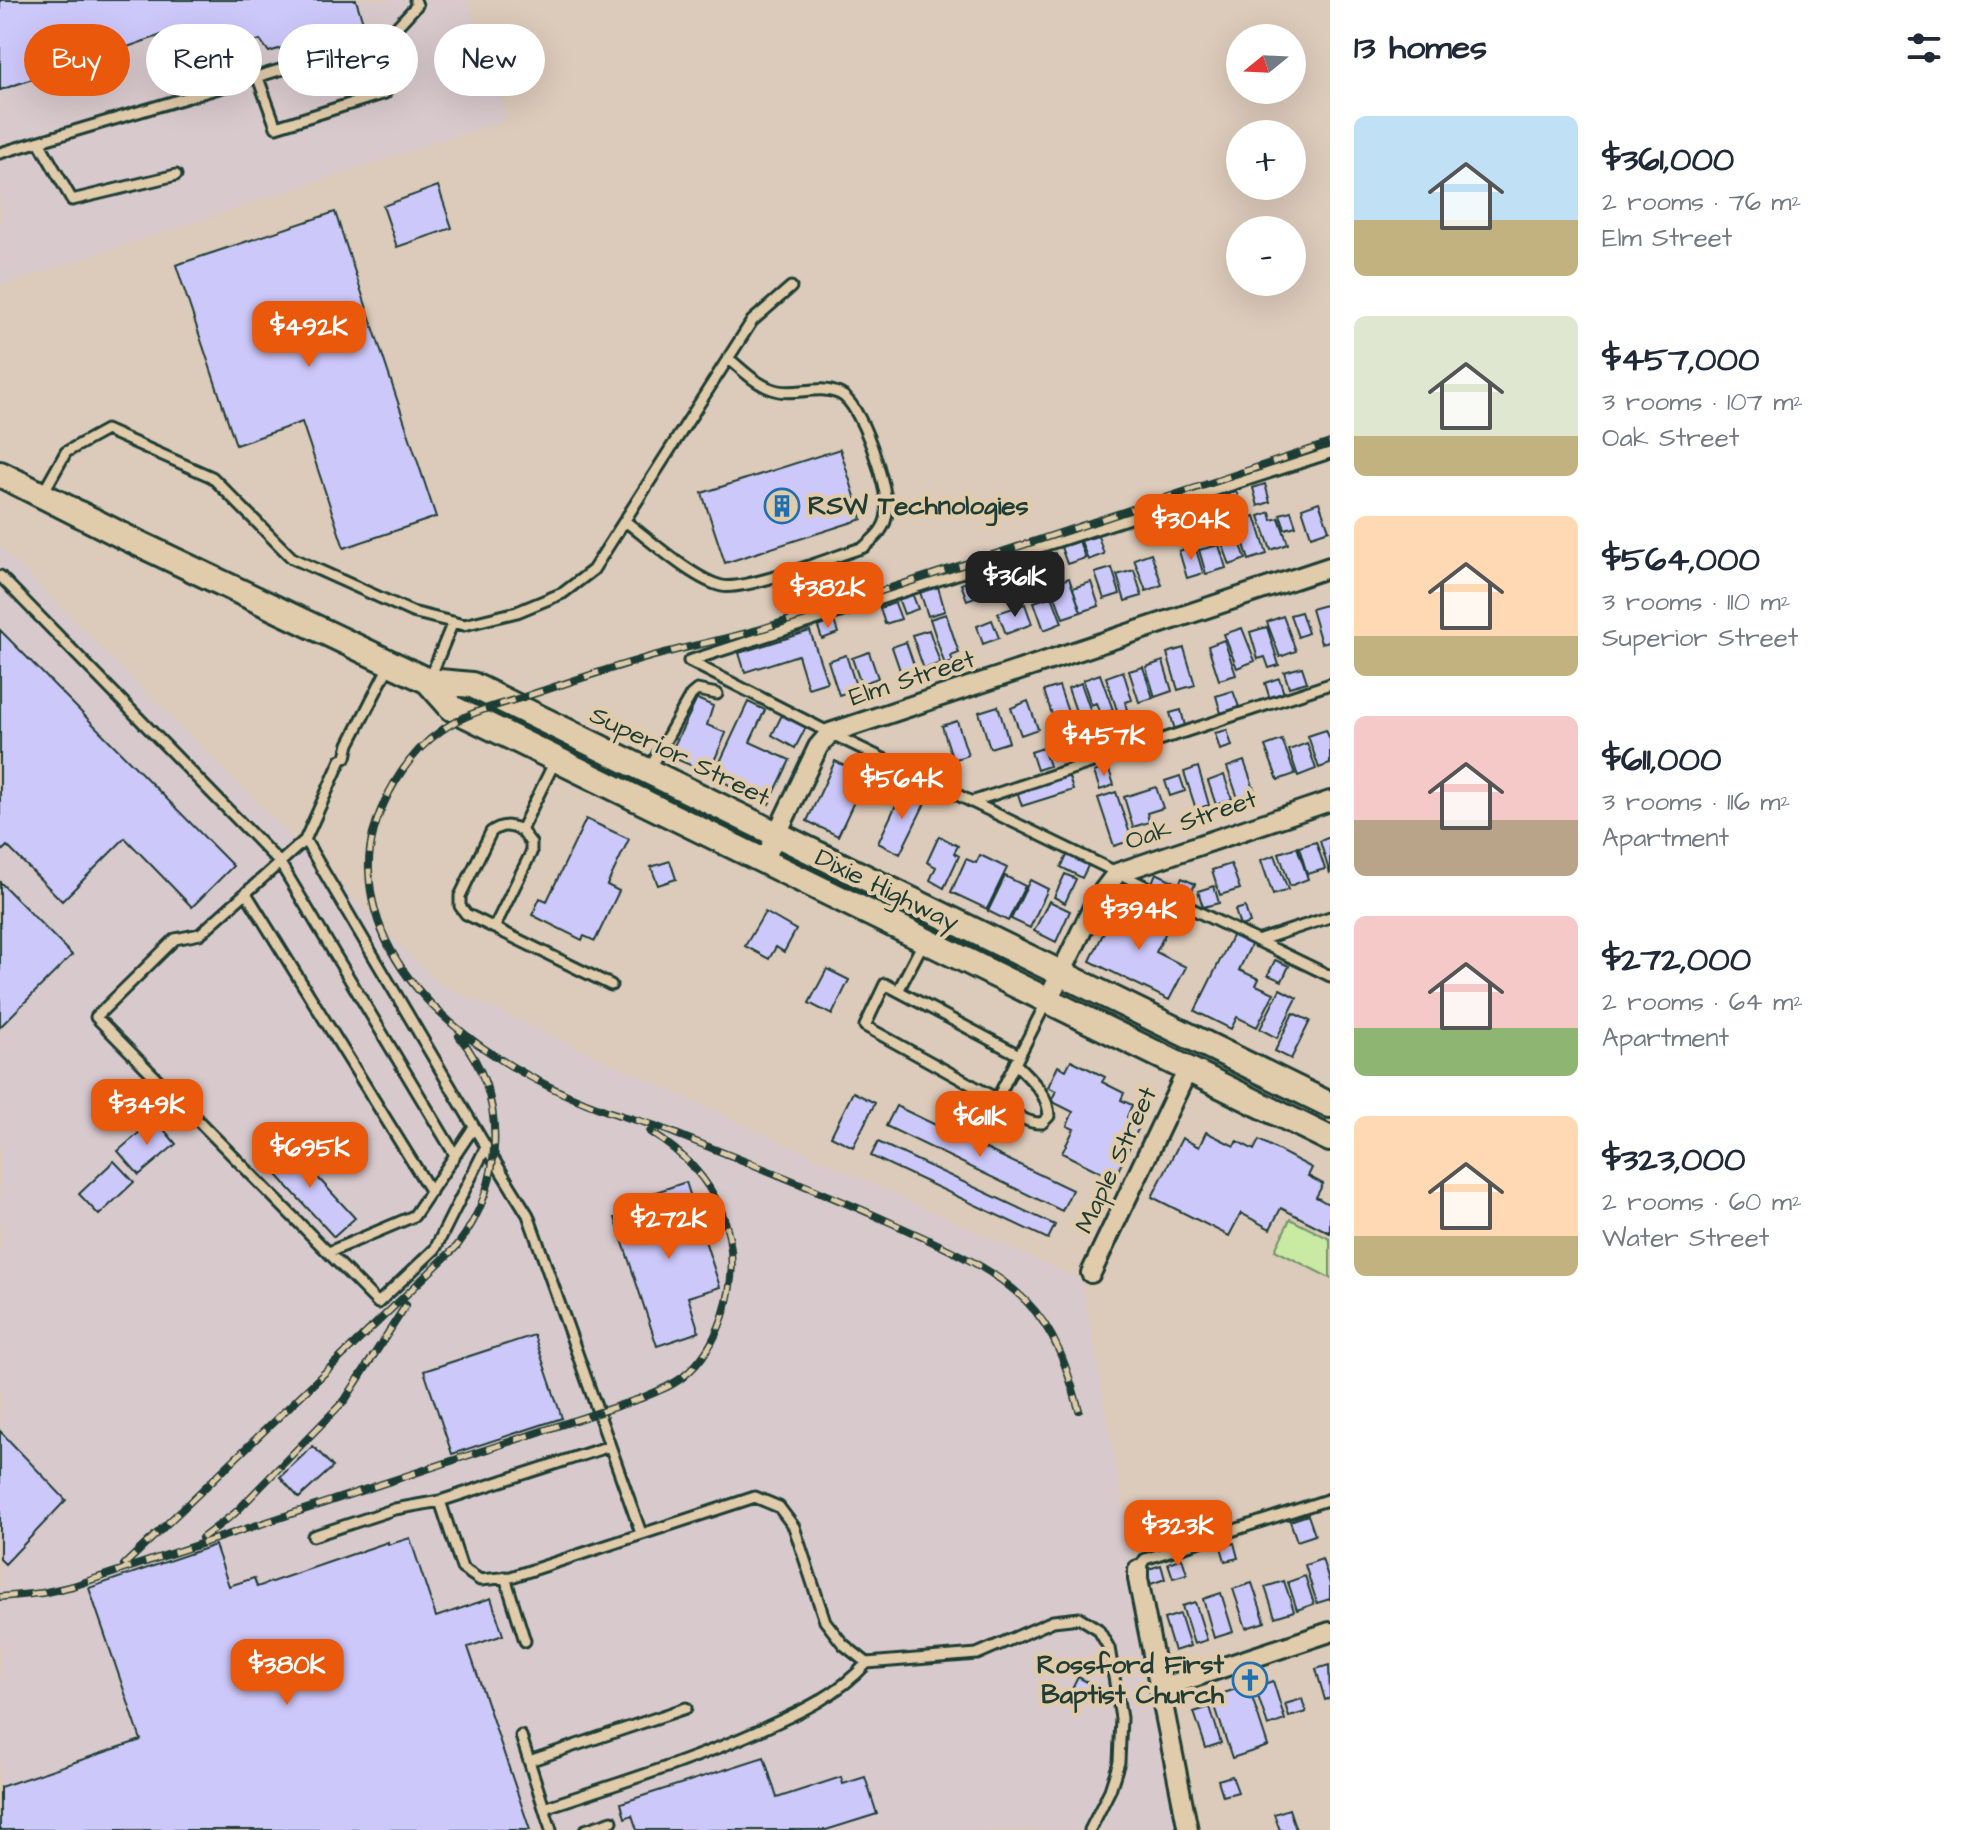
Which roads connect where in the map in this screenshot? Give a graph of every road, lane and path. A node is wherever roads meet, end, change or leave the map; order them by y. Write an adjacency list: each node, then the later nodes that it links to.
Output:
1 (415, 0): 2 (lane)
2 (262, 77)
3 (262, 89): 5 (lane)
4 (196, 96): 6 (lane)
5 (375, 96)
6 (39, 142): 7 (lane); 8 (lane)
7 (0, 153)
8 (176, 175)
9 (791, 287): 10 (lane)
10 (728, 358): 14 (lane); 14 (lane)
11 (1330, 453): 23 (lane)
12 (0, 474): 13 (main road, Superior Street)
13 (41, 496): 17 (lane); 18 (main road, Superior Street)
14 (625, 521): 17 (lane)
15 (1330, 567): 23 (street, Elm Street)
16 (0, 576): 32 (lane)
17 (453, 622): 19 (lane)
18 (391, 663): 19 (main road, Superior Street); 30 (lane)
19 (428, 681): 22 (main road, Superior Street); 24 (main road, Dixie Highway)
20 (1330, 684): 27 (lane)
21 (717, 694): 25 (lane)
22 (570, 733): 24 (main road); 25 (main road, Superior Street)
23 (830, 733): 27 (lane); 29 (street, Elm Street)
24 (556, 759): 28 (lane); 31 (main road, Dixie Highway)
25 (648, 771): 29 (main road, Superior Street)
26 (1330, 801): 33 (street, Oak Street)
27 (971, 802): 33 (lane)
28 (521, 830): 36 (lane); 36 (lane)
29 (778, 835): 31 (street, Elm Street); 39 (main road, Superior Street)
30 (305, 840): 32 (lane); 48 (lane)
31 (764, 861): 37 (main road, Dixie Highway)
32 (280, 863): 34 (lane); 51 (lane)
33 (1117, 873): 38 (lane); 39 (street, Oak Street)
34 (246, 893): 52 (lane); 53 (lane)
35 (1330, 917): 38 (lane)
36 (494, 928): 41 (lane)
37 (924, 940): 42 (lane); 43 (main road, Dixie Highway)
38 (1257, 941): 40 (lane)
39 (1061, 973): 43 (street, Oak Street); 47 (main road, Superior Street)
40 (1330, 976)
41 (611, 985)
42 (898, 991): 44 (lane); 46 (lane)
43 (1048, 1000): 44 (lane); 45 (main road, Dixie Highway)
44 (1017, 1059): 46 (lane); 46 (lane)
45 (1188, 1069): 49 (main road, Dixie Highway); 54 (street, Maple Street)
46 (997, 1099)
47 (1330, 1105)
48 (474, 1127): 50 (lane); 51 (lane)
49 (1329, 1136)
50 (486, 1147): 53 (lane); 55 (lane)
51 (455, 1155): 52 (lane)
52 (431, 1192): 53 (lane)
53 (329, 1252)
54 (1091, 1273)
55 (610, 1446): 57 (lane); 58 (lane)
56 (1330, 1499): 60 (lane)
57 (440, 1501): 59 (lane); 61 (lane)
58 (641, 1533): 61 (lane); 64 (lane)
59 (313, 1536)
60 (1138, 1570): 65 (street)
61 (505, 1577): 63 (lane)
62 (1330, 1632): 65 (street)
63 (525, 1641)
64 (867, 1663): 69 (lane); 73 (lane)
65 (1161, 1688): 74 (street)
66 (686, 1708): 68 (lane)
67 (521, 1736): 68 (lane)
68 (529, 1761): 69 (lane)
69 (544, 1808): 71 (lane)
70 (612, 1821): 72 (lane)
71 (551, 1830)
72 (585, 1830)
73 (1090, 1830)
74 (1188, 1830)

